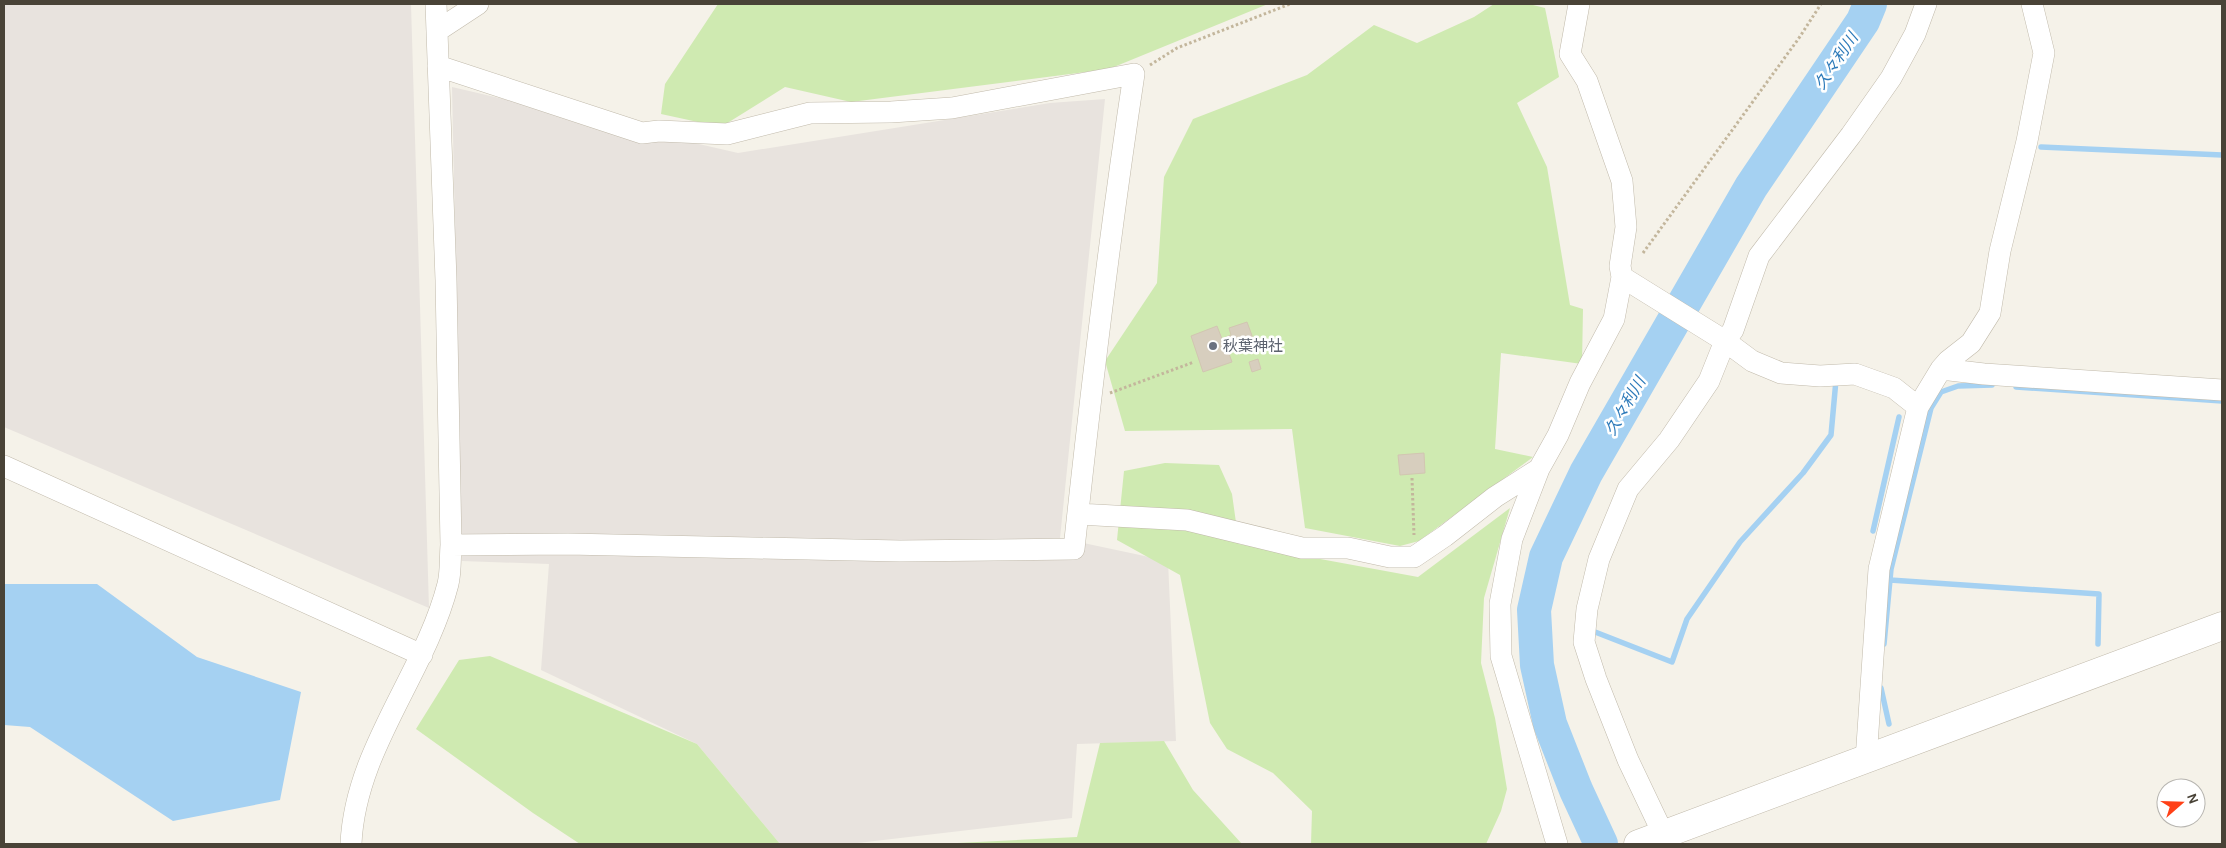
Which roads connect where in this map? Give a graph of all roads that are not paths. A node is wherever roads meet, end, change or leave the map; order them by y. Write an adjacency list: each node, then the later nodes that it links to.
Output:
1 (436, 4): 6 (street)
2 (478, 4): 6 (street)
3 (1578, 4): 8 (street)
4 (1926, 4): 9 (street)
5 (2032, 4): 10 (street)
6 (437, 30): 7 (street)
7 (438, 66): 15 (street); 16 (street)
8 (1622, 268): 9 (street); 14 (street)
9 (1725, 341): 12 (street); 20 (street)
10 (1940, 369): 11 (street); 12 (street)
11 (2222, 390)
12 (1918, 407): 19 (street)
13 (4, 466): 18 (street)
14 (1539, 469): 15 (street); 22 (street)
15 (1078, 514): 16 (street)
16 (451, 545): 18 (street)
17 (2222, 626): 19 (street)
18 (422, 655): 21 (street)
19 (1866, 760): 20 (street)
20 (1666, 839): 23 (street)
21 (351, 844)
22 (1557, 844)
23 (1638, 844)

